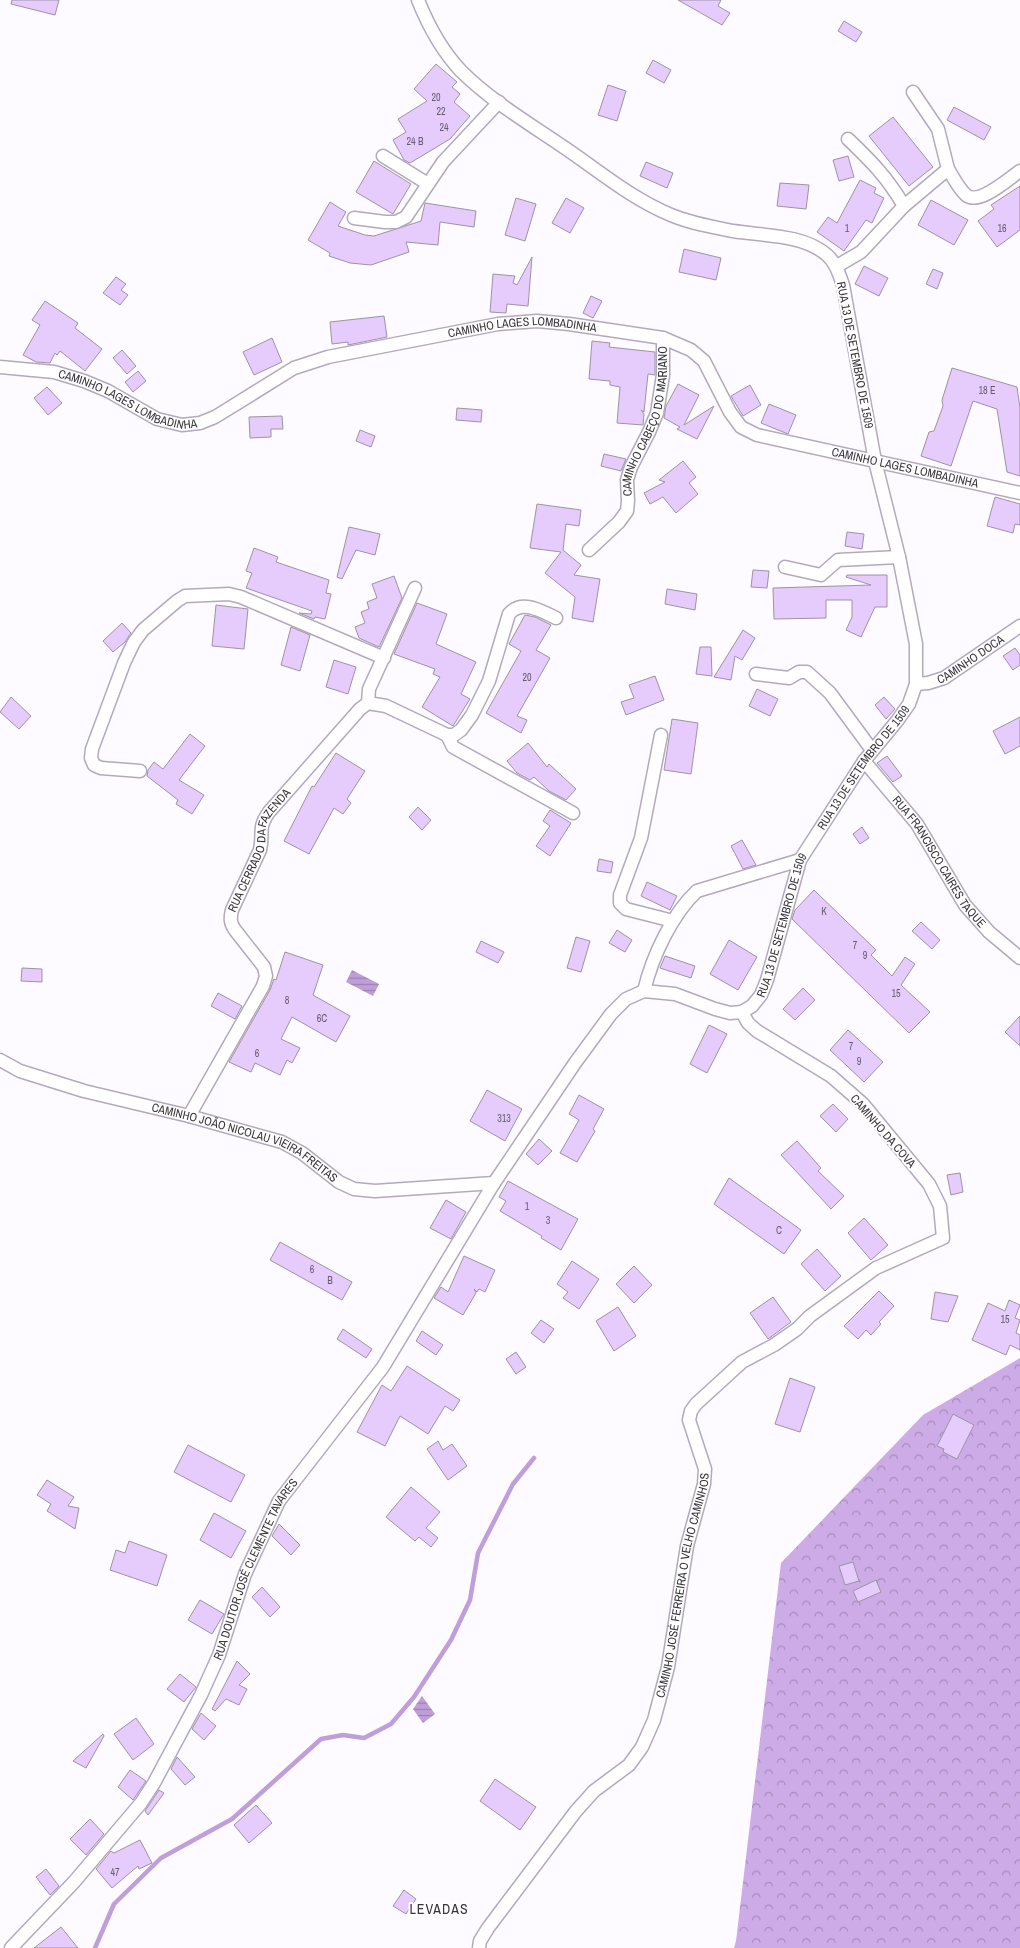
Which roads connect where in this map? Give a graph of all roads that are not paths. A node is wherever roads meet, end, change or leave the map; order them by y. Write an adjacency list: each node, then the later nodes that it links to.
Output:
1 (418, 0): 3 (street, RUA 13 DE SETEMBRO DE 1509)
2 (913, 92): 6 (street)
3 (499, 102): 8 (street); 11 (street, RUA 13 DE SETEMBRO DE 1509)
4 (848, 139): 9 (street)
5 (383, 156): 8 (street)
6 (948, 169): 7 (street); 9 (street)
7 (1020, 171)
8 (428, 184): 10 (street)
9 (904, 206): 11 (street)
10 (354, 218)
11 (836, 266): 14 (street, RUA 13 DE SETEMBRO DE 1509)
12 (663, 338): 13 (street, CAMINHO LAGES LOMBADINHA); 14 (street, CAMINHO LAGES LOMBADINHA); 16 (street, CAMINHO CABEÇO DO MARIANO)
13 (0, 367)
14 (875, 461): 15 (street, CAMINHO LAGES LOMBADINHA); 17 (street, RUA 13 DE SETEMBRO DE 1509)
15 (1020, 493)
16 (589, 550)
17 (899, 557): 18 (street); 24 (street, RUA 13 DE SETEMBRO DE 1509)
18 (785, 567)
19 (415, 588): 22 (street)
20 (556, 618): 26 (street)
21 (1020, 626): 24 (street, CAMINHO DOCA)
22 (384, 658): 25 (street); 30 (street)
23 (756, 674): 28 (street)
24 (916, 684): 28 (street, RUA 13 DE SETEMBRO DE 1509)
25 (368, 703): 26 (street); 38 (street, RUA CERRADO DA FAZENDA)
26 (447, 735): 31 (street)
27 (661, 735): 33 (street)
28 (872, 750): 29 (street, RUA 13 DE SETEMBRO DE 1509)
29 (864, 761): 32 (street, RUA 13 DE SETEMBRO DE 1509); 34 (street, RUA FRANCISCO CAIRES TAQUE)
30 (140, 771)
31 (572, 813)
32 (800, 860): 33 (street, RUA 13 DE SETEMBRO DE 1509); 36 (street, RUA 13 DE SETEMBRO DE 1509)
33 (673, 921): 35 (street, RUA 13 DE SETEMBRO DE 1509)
34 (1020, 958)
35 (644, 991): 36 (street, RUA 13 DE SETEMBRO DE 1509); 39 (street, RUA DOUTOR JOSÉ CLEMENTE TAVARES)
36 (742, 1012): 40 (street, CAMINHO DA COVA)
37 (0, 1060): 38 (street, CAMINHO JOÃO NICOLAU VIEIRA FREITAS)
38 (189, 1116): 39 (street, CAMINHO JOÃO NICOLAU VIEIRA FREITAS)
39 (494, 1183): 41 (street, RUA DOUTOR JOSÉ CLEMENTE TAVARES)
40 (943, 1238): 42 (street, CAMINHO JOSÉ FERREIRA O VELHO CAMINHOS)
41 (11, 1948)
42 (479, 1948)

